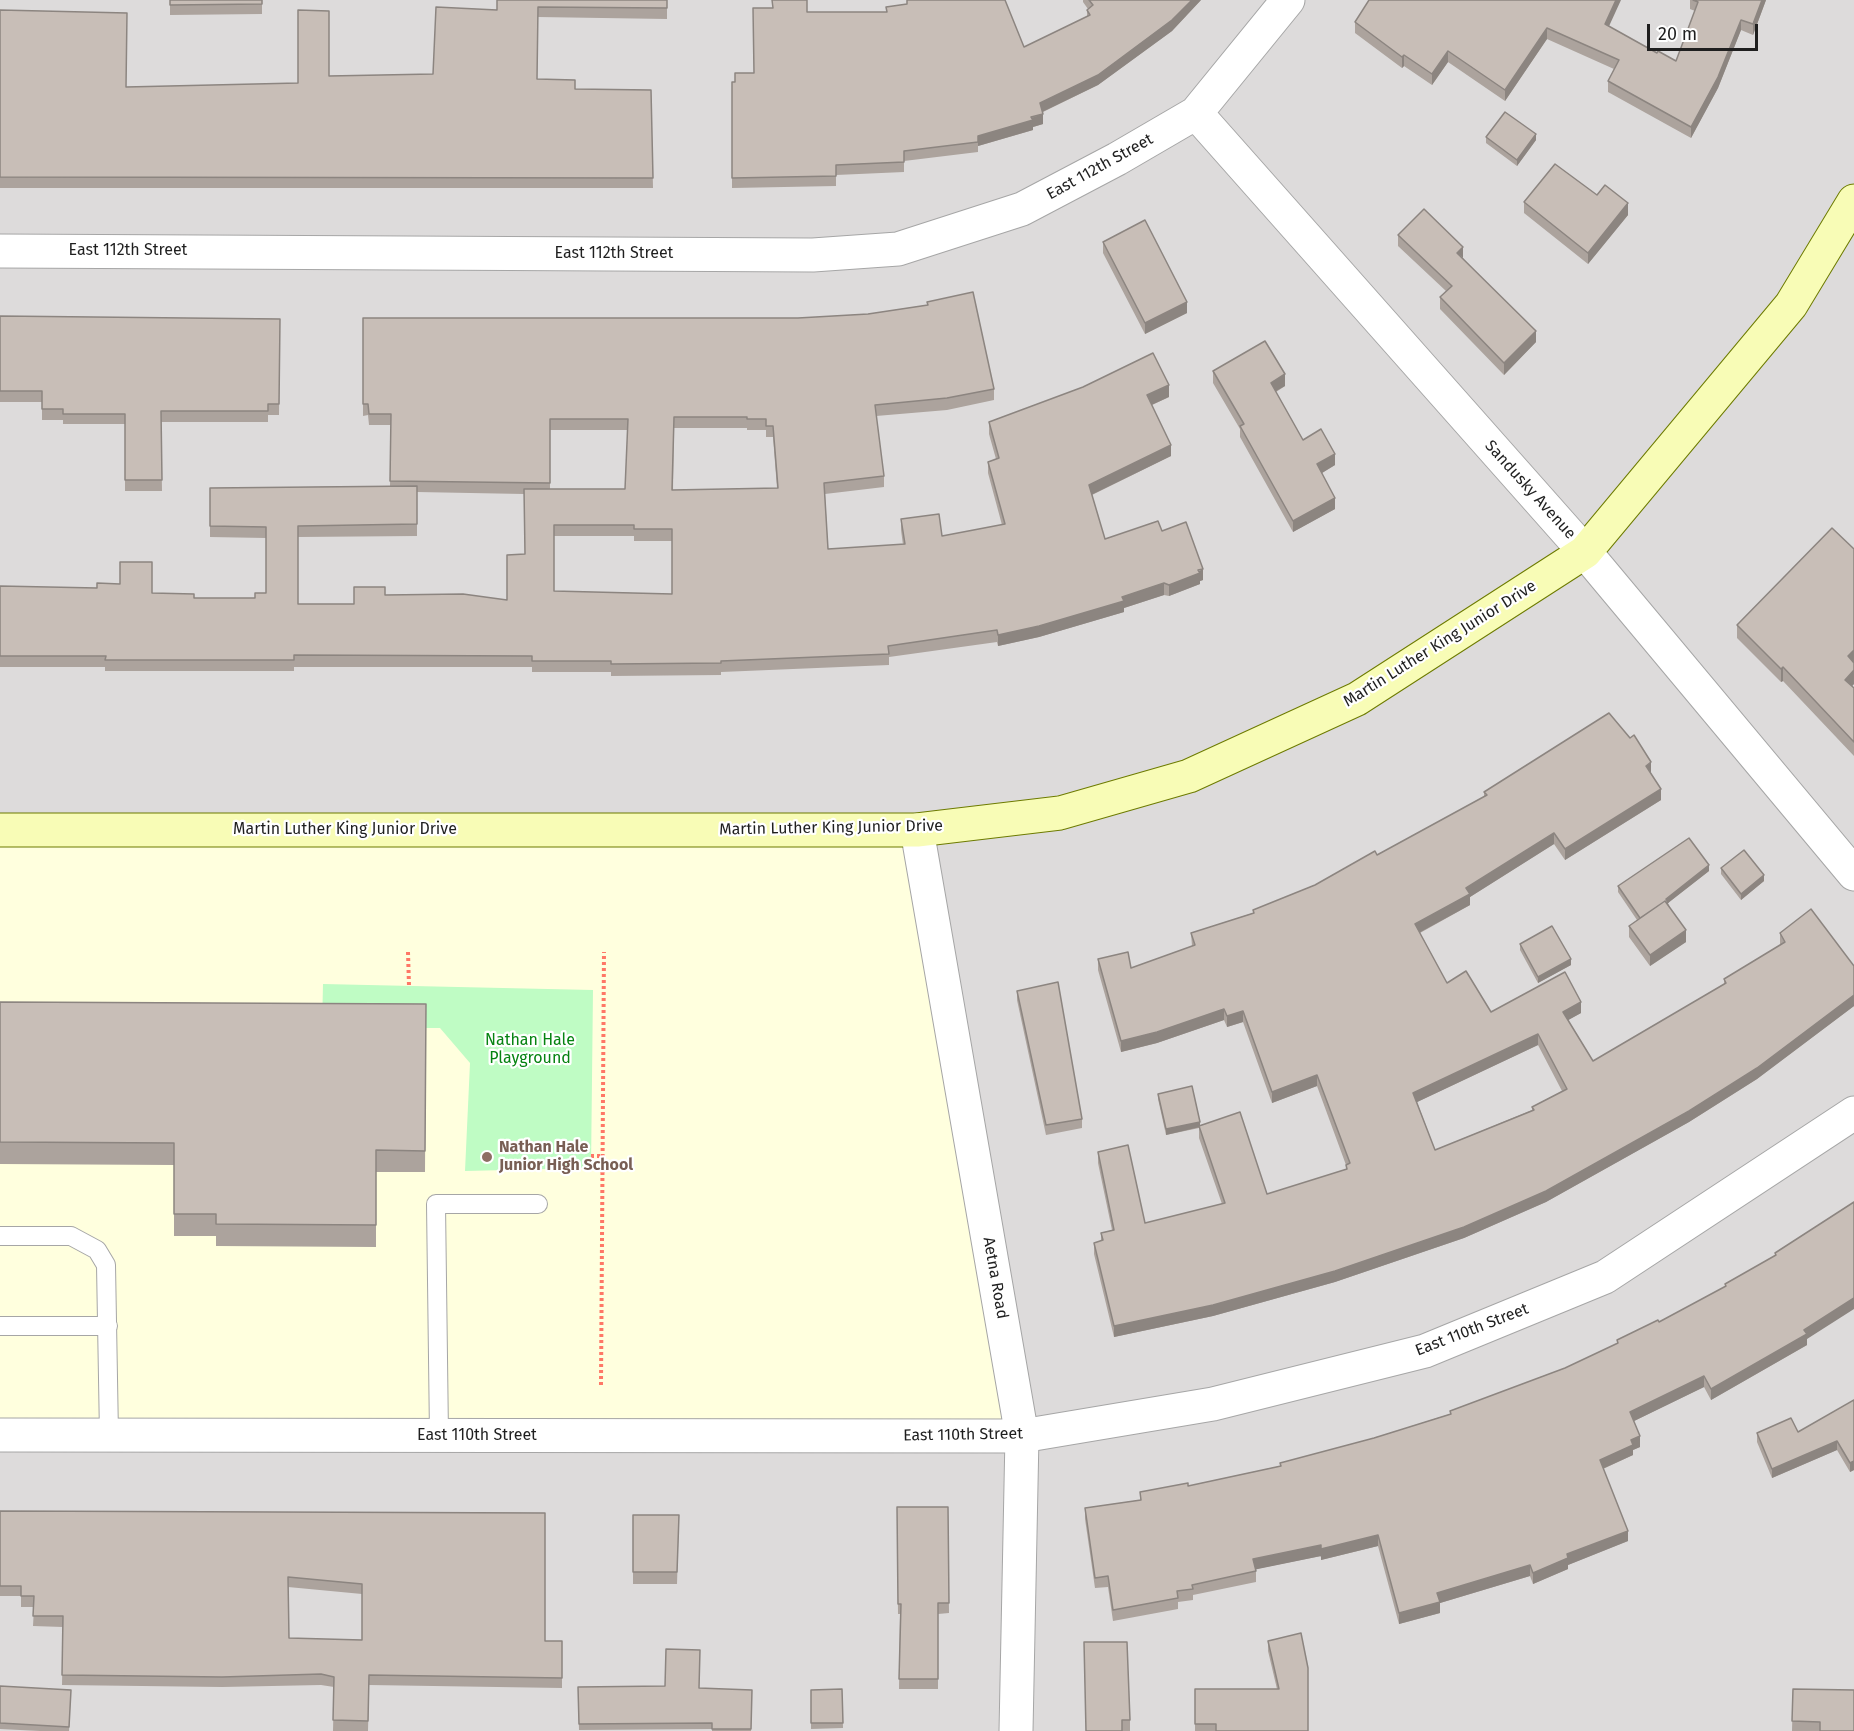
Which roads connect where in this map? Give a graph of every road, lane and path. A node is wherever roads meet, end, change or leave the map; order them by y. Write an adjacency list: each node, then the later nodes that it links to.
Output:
1 (1288, 0): 2 (street)
2 (1196, 113): 4 (street, East 112th Street); 5 (street, Sandusky Avenue)
3 (1854, 201): 5 (street, Martin Luther King Junior Drive)
4 (0, 251)
5 (1585, 552): 7 (street, Martin Luther King Junior Drive); 8 (street, Sandusky Avenue)
6 (0, 830): 7 (street, Martin Luther King Junior Drive)
7 (916, 830): 23 (street, Aetna Road)
8 (1854, 874)
9 (408, 952): 11 (path)
10 (604, 952): 14 (path)
11 (409, 986)
12 (1854, 1113): 23 (street, East 110th Street)
13 (591, 1156): 14 (path)
14 (603, 1156): 19 (path)
15 (538, 1204): 22 (lane)
16 (0, 1236): 18 (lane)
17 (0, 1326): 18 (lane)
18 (108, 1326): 21 (lane)
19 (601, 1385)
20 (0, 1435): 21 (street, East 110th Street)
21 (110, 1436): 22 (street, East 110th Street)
22 (440, 1436): 23 (street, East 110th Street)
23 (1022, 1436): 24 (street, Aetna Road)
24 (1016, 1731)

